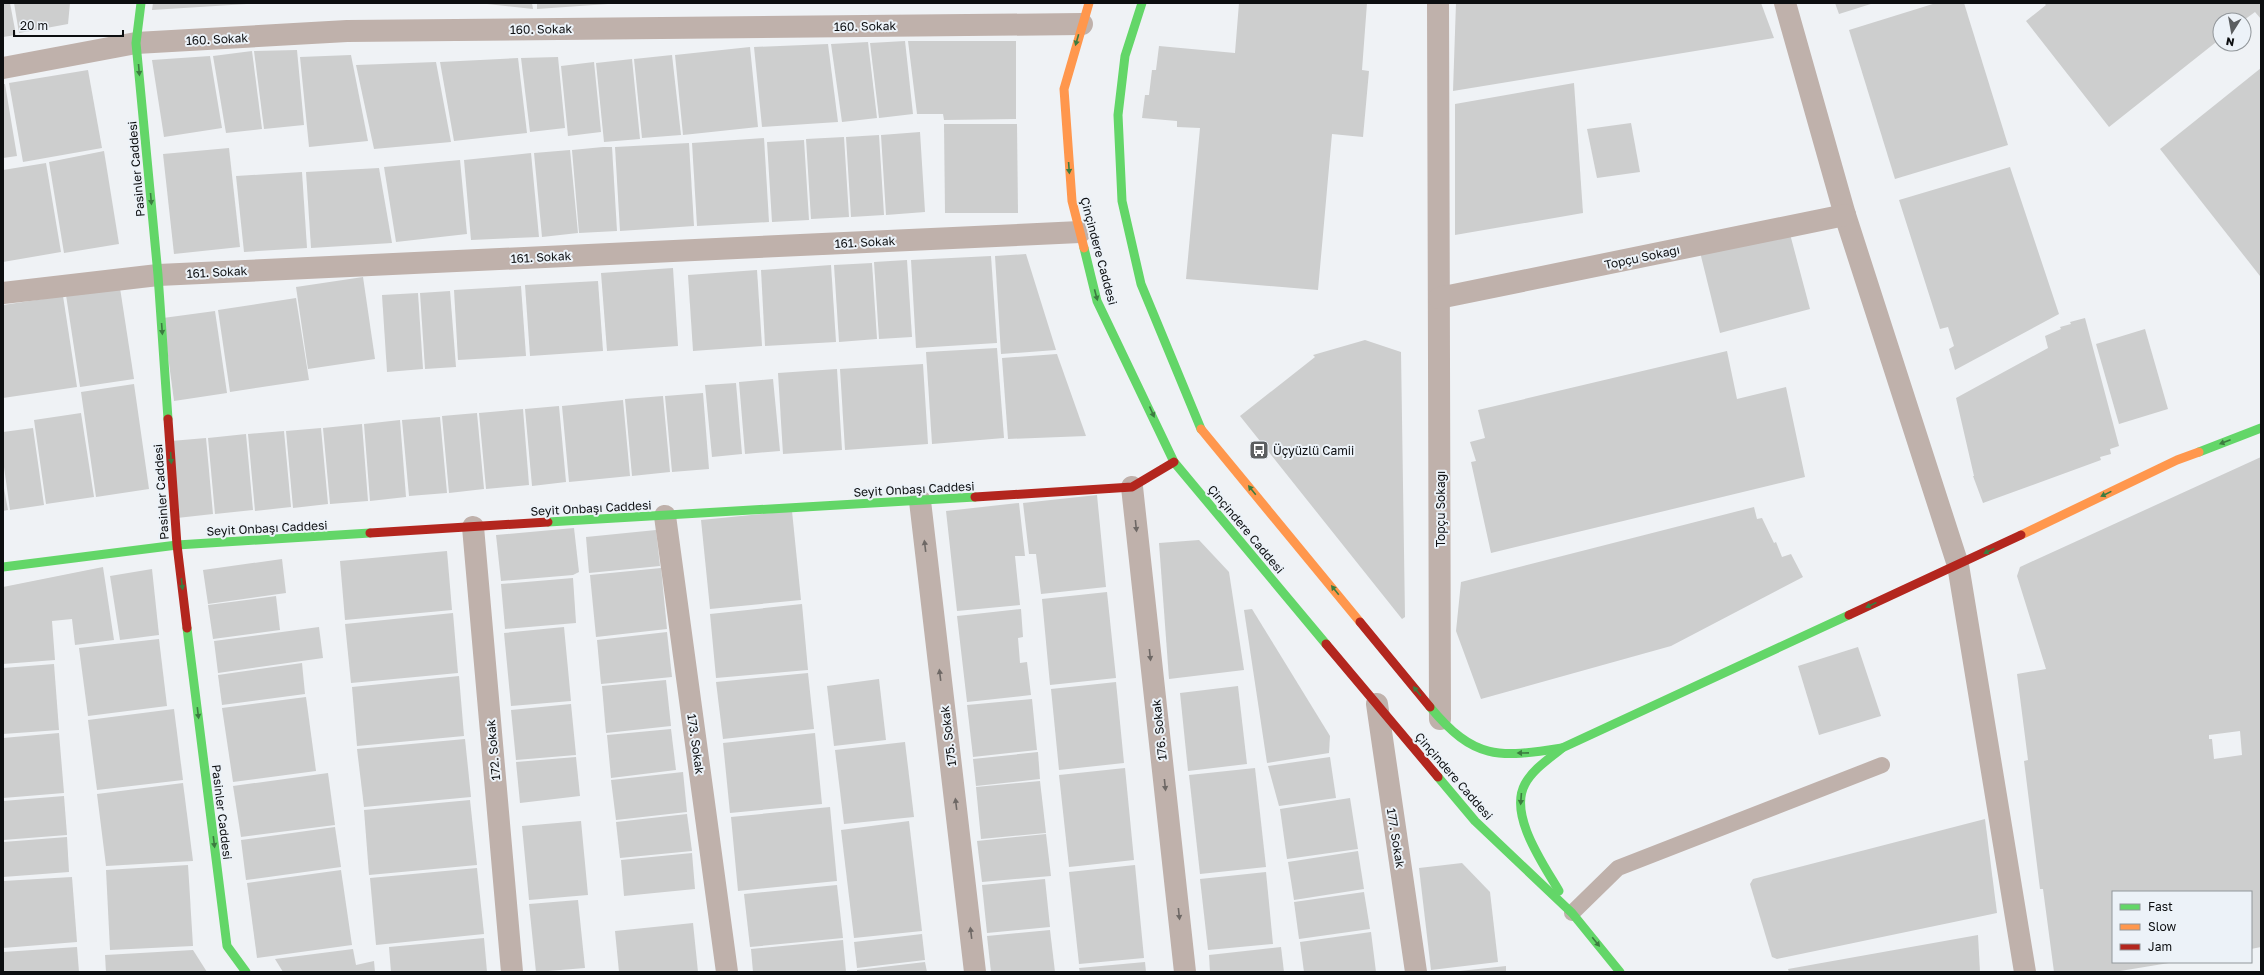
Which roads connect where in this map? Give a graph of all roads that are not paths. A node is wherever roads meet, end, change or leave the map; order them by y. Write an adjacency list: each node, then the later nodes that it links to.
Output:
1 (142, 3): 7 (main road, Pasinler Caddesi)
2 (1089, 3): 6 (main road, Çinçindere Caddesi)
3 (1142, 3): 24 (main road, one-way to 3)
4 (1438, 3): 13 (street, Topçu Sokağı)
5 (1785, 3): 9 (street)
6 (1082, 24): 7 (street, 160. Sokak); 10 (main road, Çinçindere Caddesi, one-way to 10)
7 (136, 43): 8 (street, 160. Sokak); 11 (main road, Pasinler Caddesi, one-way to 11)
8 (3, 68)
9 (1845, 215): 13 (street, Topçu Sokağı); 21 (street)
10 (1080, 232): 11 (street, 161. Sokak); 15 (main road, Çinçindere Caddesi, one-way to 15)
11 (158, 275): 12 (street, 161. Sokak); 20 (main road, Pasinler Caddesi, one-way to 20)
12 (3, 293)
13 (1439, 298): 24 (street, Topçu Sokağı)
14 (2261, 428): 21 (main road, one-way to 21)
15 (1174, 462): 16 (main road, Seyit Onbaşı Caddesi); 23 (main road, Çinçindere Caddesi)
16 (1132, 487): 17 (main road, Seyit Onbaşı Caddesi); 32 (street, 176. Sokak, one-way to 32)
17 (920, 501): 18 (main road, Seyit Onbaşı Caddesi); 31 (street, 175. Sokak, one-way to 17)
18 (665, 516): 19 (main road, Seyit Onbaşı Caddesi); 30 (street, 173. Sokak)
19 (473, 527): 20 (main road, Seyit Onbaşı Caddesi); 29 (street, 172. Sokak)
20 (177, 545): 22 (main road, Seyit Onbaşı Caddesi); 28 (main road, Pasinler Caddesi, one-way to 28)
21 (1958, 565): 25 (main road, one-way to 25); 35 (street)
22 (3, 567)
23 (1377, 704): 27 (main road, Çinçindere Caddesi); 33 (street, 177. Sokak)
24 (1440, 719): 25 (main road, one-way to 24)
25 (1562, 748): 27 (main road, one-way to 27)
26 (1882, 765): 27 (lane)
27 (1572, 913): 34 (main road, Çinçindere Caddesi, one-way to 34)
28 (246, 972)
29 (512, 972)
30 (727, 972)
31 (975, 972)
32 (1185, 972)
33 (1416, 972)
34 (1620, 972)
35 (2025, 972)

